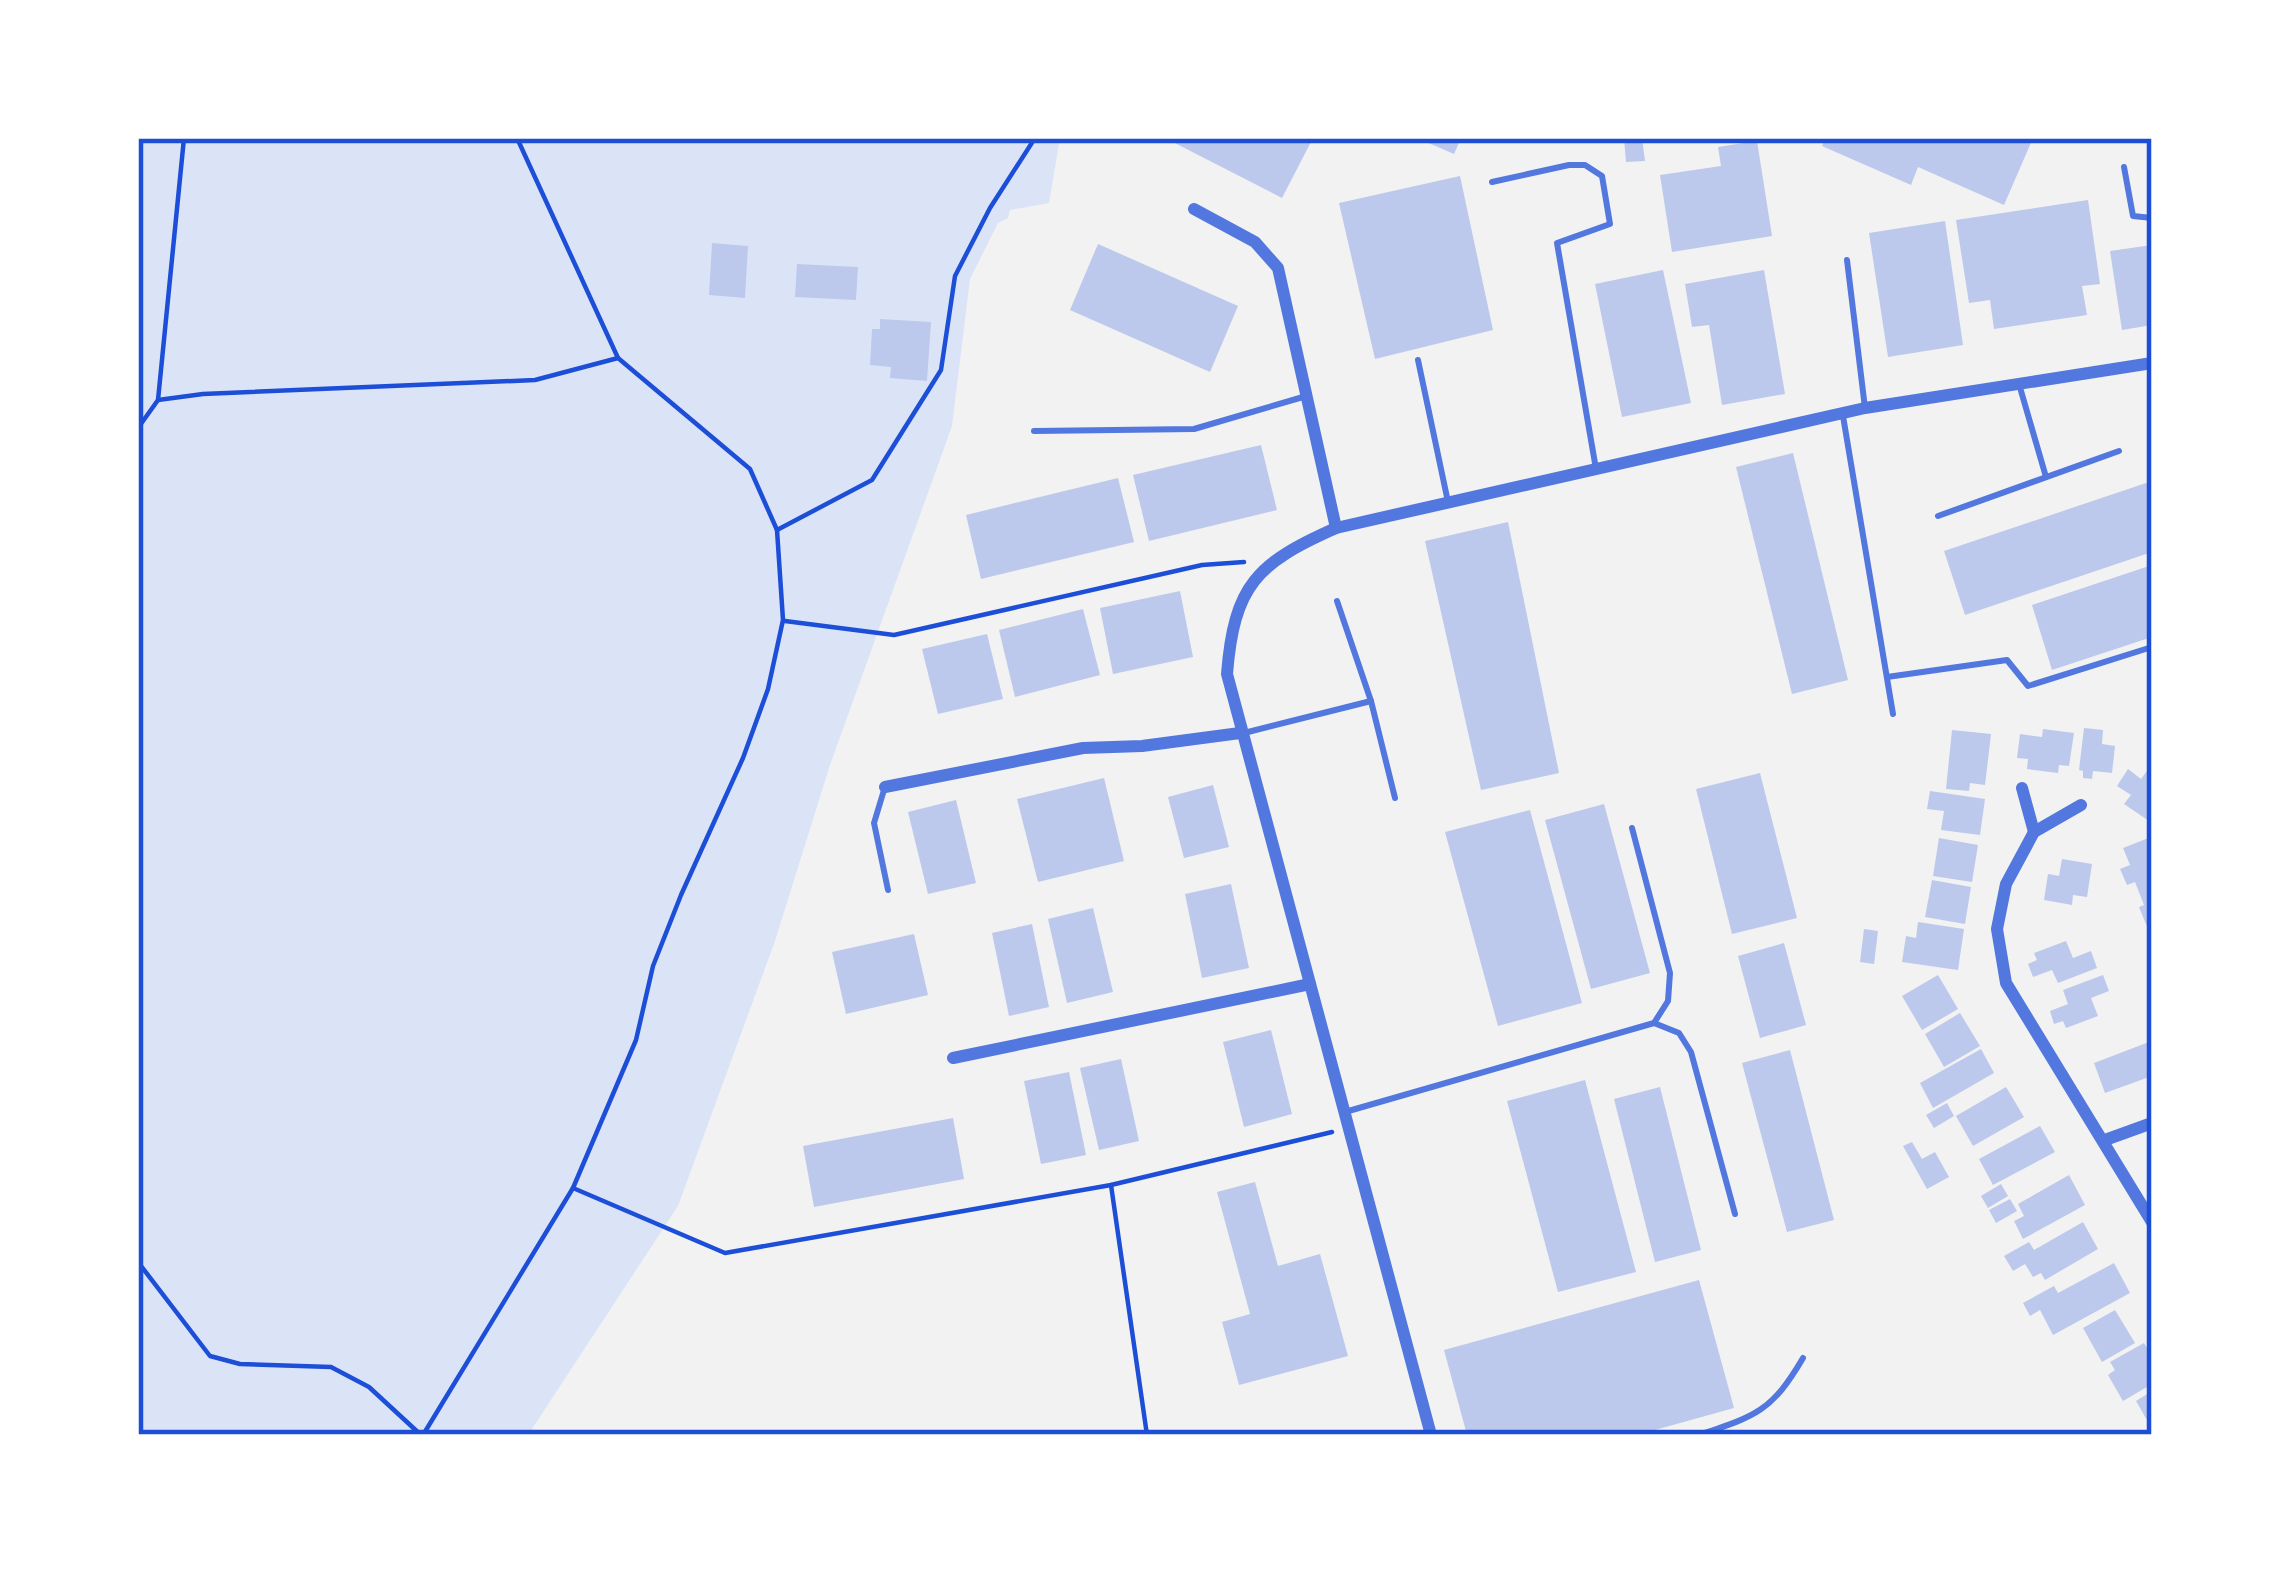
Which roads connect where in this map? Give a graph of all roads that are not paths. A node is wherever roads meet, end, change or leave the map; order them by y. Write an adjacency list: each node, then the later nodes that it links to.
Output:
1 (2124, 167): 4 (lane)
2 (1492, 182): 14 (lane)
3 (1194, 209): 9 (street)
4 (2152, 218)
5 (1847, 260): 10 (lane)
6 (1418, 360): 16 (lane)
7 (2152, 363): 8 (street)
8 (2019, 384): 10 (street); 15 (lane)
9 (1307, 396): 12 (lane); 18 (street)
10 (1865, 408): 11 (street)
11 (1843, 413): 14 (street); 21 (lane)
12 (1034, 431)
13 (2119, 451): 15 (lane)
14 (1596, 469): 16 (street)
15 (2046, 477): 17 (lane)
16 (1448, 502): 18 (street)
17 (1938, 516)
18 (1336, 528): 24 (street)
19 (1337, 601): 22 (lane)
20 (2152, 647): 21 (lane)
21 (1887, 677): 23 (lane)
22 (1371, 701): 24 (lane); 27 (lane)
23 (1893, 714)
24 (1240, 734): 25 (street); 32 (street)
25 (885, 787): 31 (lane)
26 (2022, 788): 30 (street)
27 (1395, 798)
28 (2081, 805): 30 (street)
29 (1632, 828): 33 (lane)
30 (2034, 832): 37 (street)
31 (888, 890)
32 (1310, 984): 34 (street); 35 (street)
33 (1654, 1023): 35 (lane); 38 (lane)
34 (953, 1058)
35 (1345, 1112): 41 (street)
36 (2152, 1123): 37 (street)
37 (2105, 1140): 39 (street)
38 (1735, 1214)
39 (2152, 1222)
40 (1803, 1358): 42 (lane)
41 (1432, 1435)
42 (1699, 1435)

